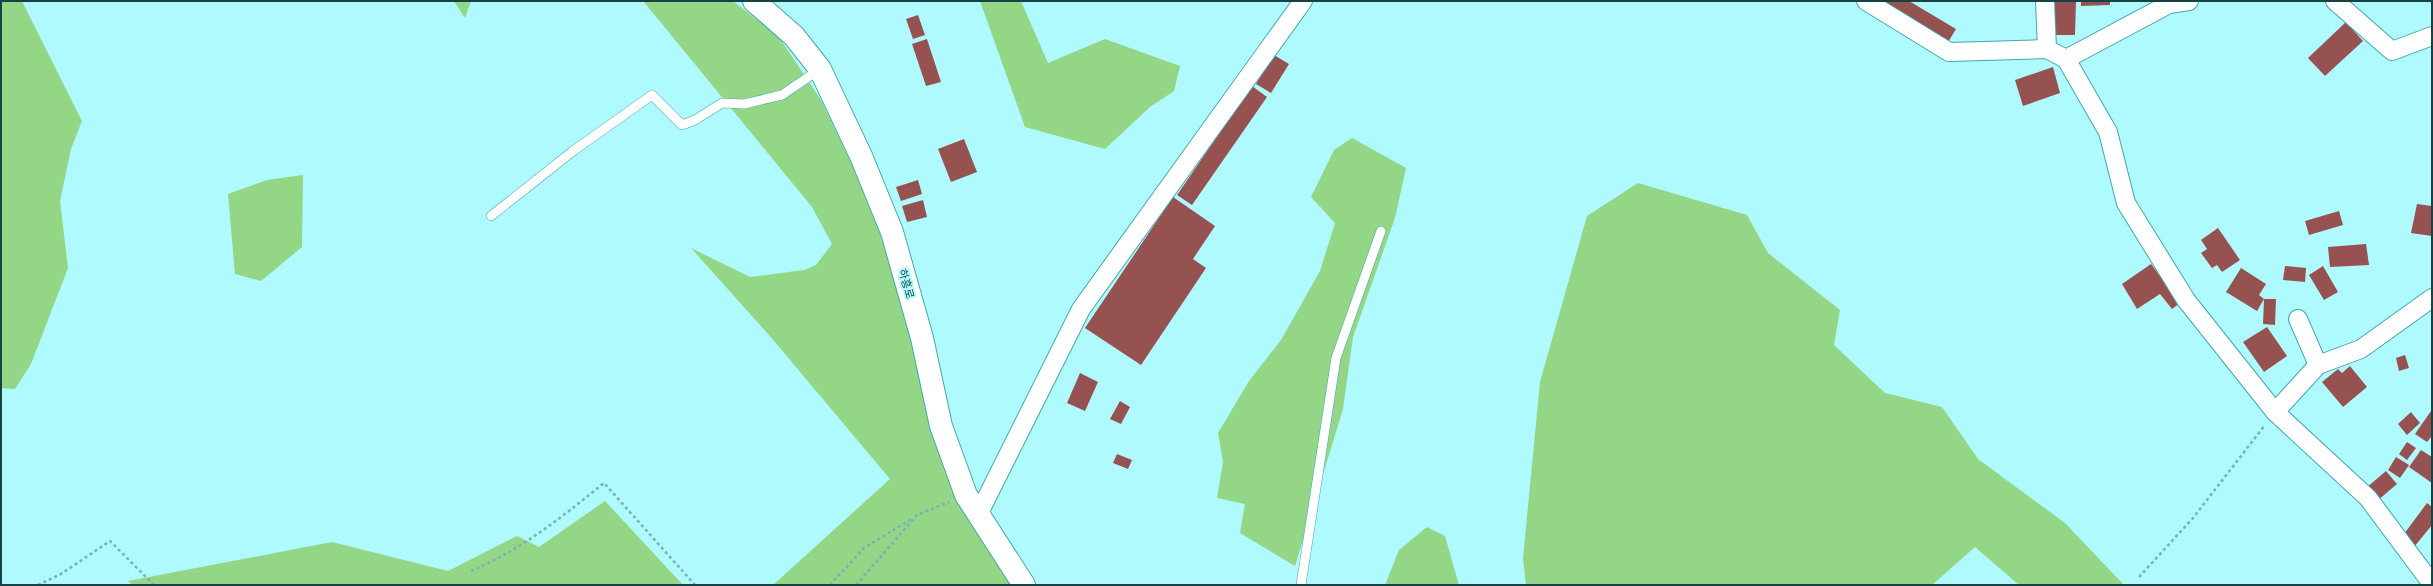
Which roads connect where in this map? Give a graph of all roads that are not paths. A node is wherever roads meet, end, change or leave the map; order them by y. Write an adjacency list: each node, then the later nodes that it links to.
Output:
1 (754, 1): 10 (street, 하흥로)
2 (1303, 1): 17 (street)
3 (1866, 1): 8 (street)
4 (2045, 1): 8 (street)
5 (2189, 1): 9 (street)
6 (2334, 1): 7 (street)
7 (2432, 36)
8 (2047, 49): 9 (street)
9 (2066, 59): 16 (street)
10 (820, 69): 11 (lane); 17 (street, 하흥로)
11 (491, 216)
12 (1381, 231): 20 (lane)
13 (2432, 298): 15 (street)
14 (2298, 319): 15 (street)
15 (2318, 365): 16 (street)
16 (2275, 412): 18 (street)
17 (978, 515): 19 (street, 하흥로)
18 (2432, 584)
19 (1024, 585)
20 (1301, 585)

